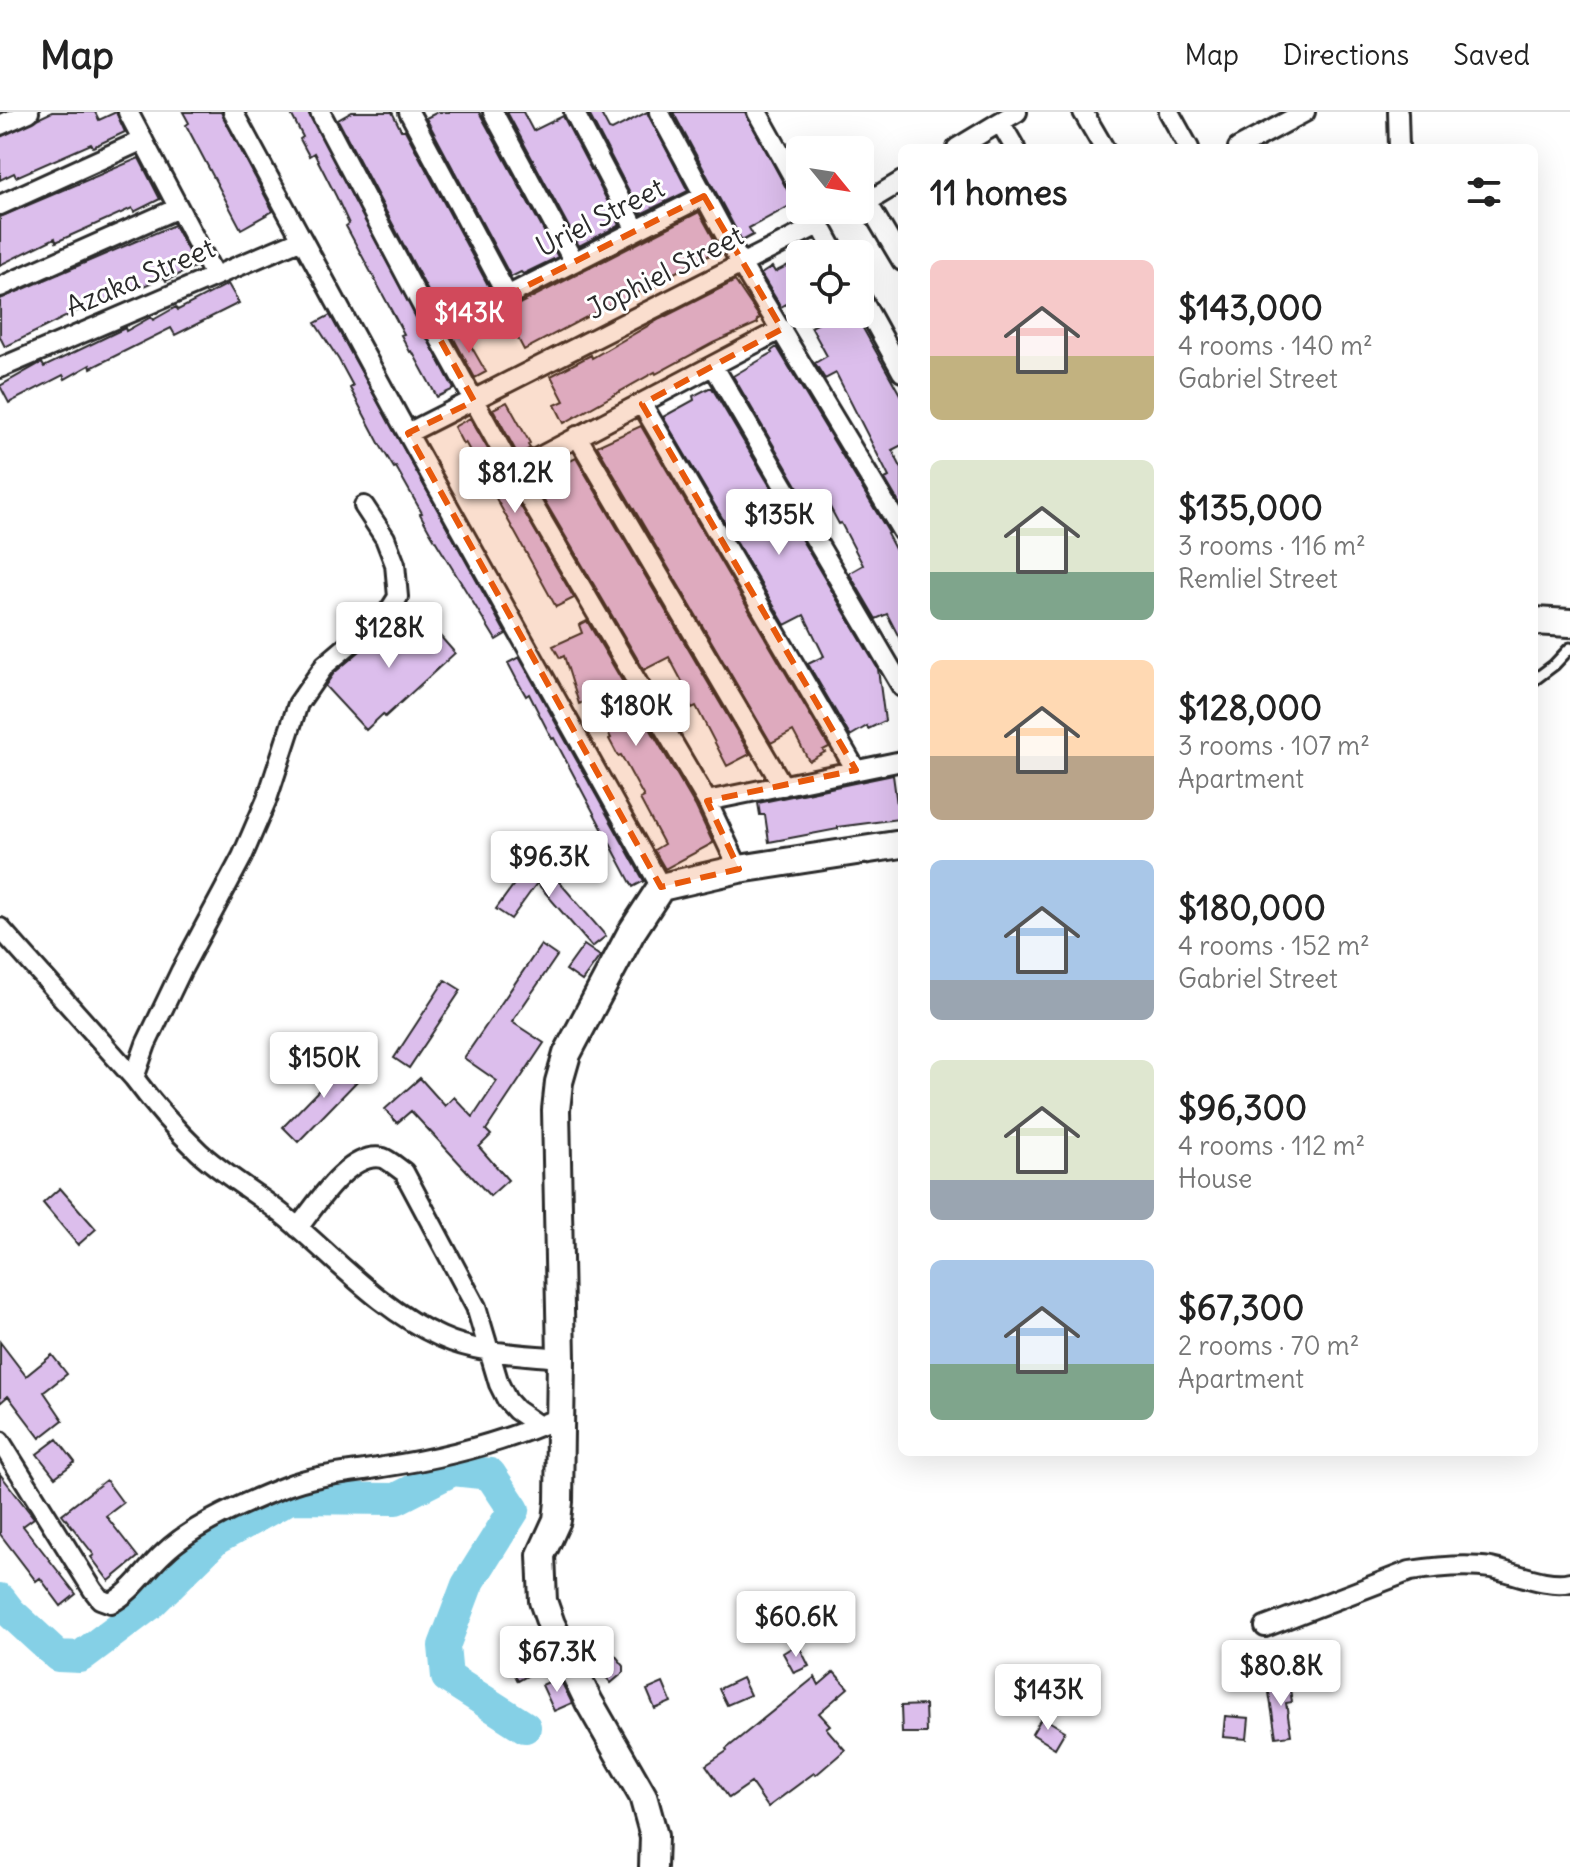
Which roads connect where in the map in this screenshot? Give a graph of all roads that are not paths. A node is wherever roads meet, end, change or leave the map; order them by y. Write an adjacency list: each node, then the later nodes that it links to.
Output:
1 (29, 112): 16 (street)
2 (128, 112): 17 (street)
3 (233, 112): 31 (street)
4 (320, 112): 40 (street)
5 (409, 112): 37 (street)
6 (493, 112): 33 (street)
7 (574, 112): 30 (street)
8 (659, 112): 26 (street)
9 (757, 112): 24 (street)
10 (1017, 112): 15 (street)
11 (1083, 112): 20 (street)
12 (1169, 112): 21 (street)
13 (1305, 112): 22 (street)
14 (1398, 112): 23 (street)
15 (1000, 122): 18 (street); 19 (street)
16 (0, 125)
17 (143, 140): 27 (street); 28 (street)
18 (964, 144)
19 (1013, 144)
20 (1102, 144)
21 (1187, 144)
22 (1245, 144)
23 (1398, 144)
24 (786, 164)
25 (898, 183): 32 (street)
26 (704, 196): 30 (street, Uriel Street); 34 (street)
27 (0, 205)
28 (178, 208): 35 (street); 36 (street)
29 (805, 224): 34 (street, Jophiel Street)
30 (636, 230): 33 (street, Uriel Street)
31 (302, 239): 35 (street, Azaka Street); 46 (street)
32 (898, 254)
33 (574, 262): 37 (street, Uriel Street)
34 (741, 264): 39 (street); 44 (street, Jophiel Street)
35 (214, 275): 43 (street, Azaka Street)
36 (0, 287)
37 (507, 295): 40 (street, Uriel Street)
38 (874, 321): 41 (street)
39 (782, 329): 42 (street); 50 (street)
40 (436, 332): 44 (street)
41 (898, 365)
42 (714, 367): 45 (street); 55 (street)
43 (0, 368)
44 (474, 401): 46 (street, Jophiel Street); 48 (street)
45 (642, 404): 47 (street); 57 (street)
46 (408, 433): 62 (street)
47 (577, 436): 48 (street); 58 (street)
48 (513, 471): 59 (street)
49 (364, 506): 64 (street)
50 (898, 524)
51 (1538, 621): 52 (street)
52 (1570, 623)
53 (1570, 648): 54 (lane)
54 (1538, 677)
55 (898, 680)
56 (898, 762): 57 (street)
57 (856, 770): 58 (street)
58 (783, 786): 59 (street)
59 (707, 801): 61 (street)
60 (898, 845): 61 (street)
61 (739, 869): 62 (street)
62 (661, 887): 67 (street)
63 (0, 928): 64 (street)
64 (134, 1078): 65 (street)
65 (298, 1228): 66 (street); 66 (street)
66 (491, 1352): 67 (street); 68 (street)
67 (561, 1358): 68 (street)
68 (550, 1422): 69 (street); 72 (street)
69 (0, 1441)
70 (1570, 1582): 71 (street)
71 (1265, 1627)
72 (653, 1867)

